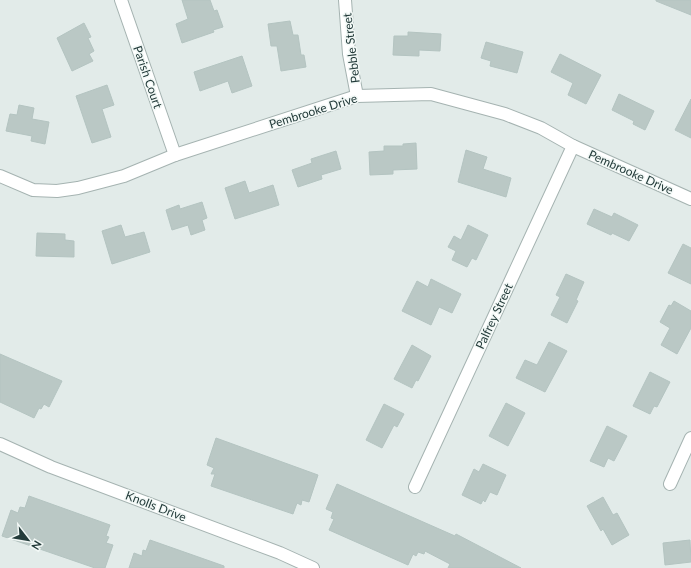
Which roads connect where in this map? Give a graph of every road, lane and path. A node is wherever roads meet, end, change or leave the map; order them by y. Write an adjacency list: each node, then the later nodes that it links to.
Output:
1 (121, 0): 5 (street, Parish Court)
2 (345, 0): 3 (street, Pebble Street)
3 (357, 96): 4 (street, Pembrooke Drive); 5 (street, Pembrooke Drive)
4 (573, 146): 7 (street, Pembrooke Drive); 11 (street, Palfrey Street)
5 (175, 155): 6 (street, Pembrooke Drive)
6 (0, 176)
7 (691, 199)
8 (691, 438): 10 (street)
9 (0, 444): 12 (street, Knolls Drive)
10 (670, 484)
11 (415, 487)
12 (313, 568)

